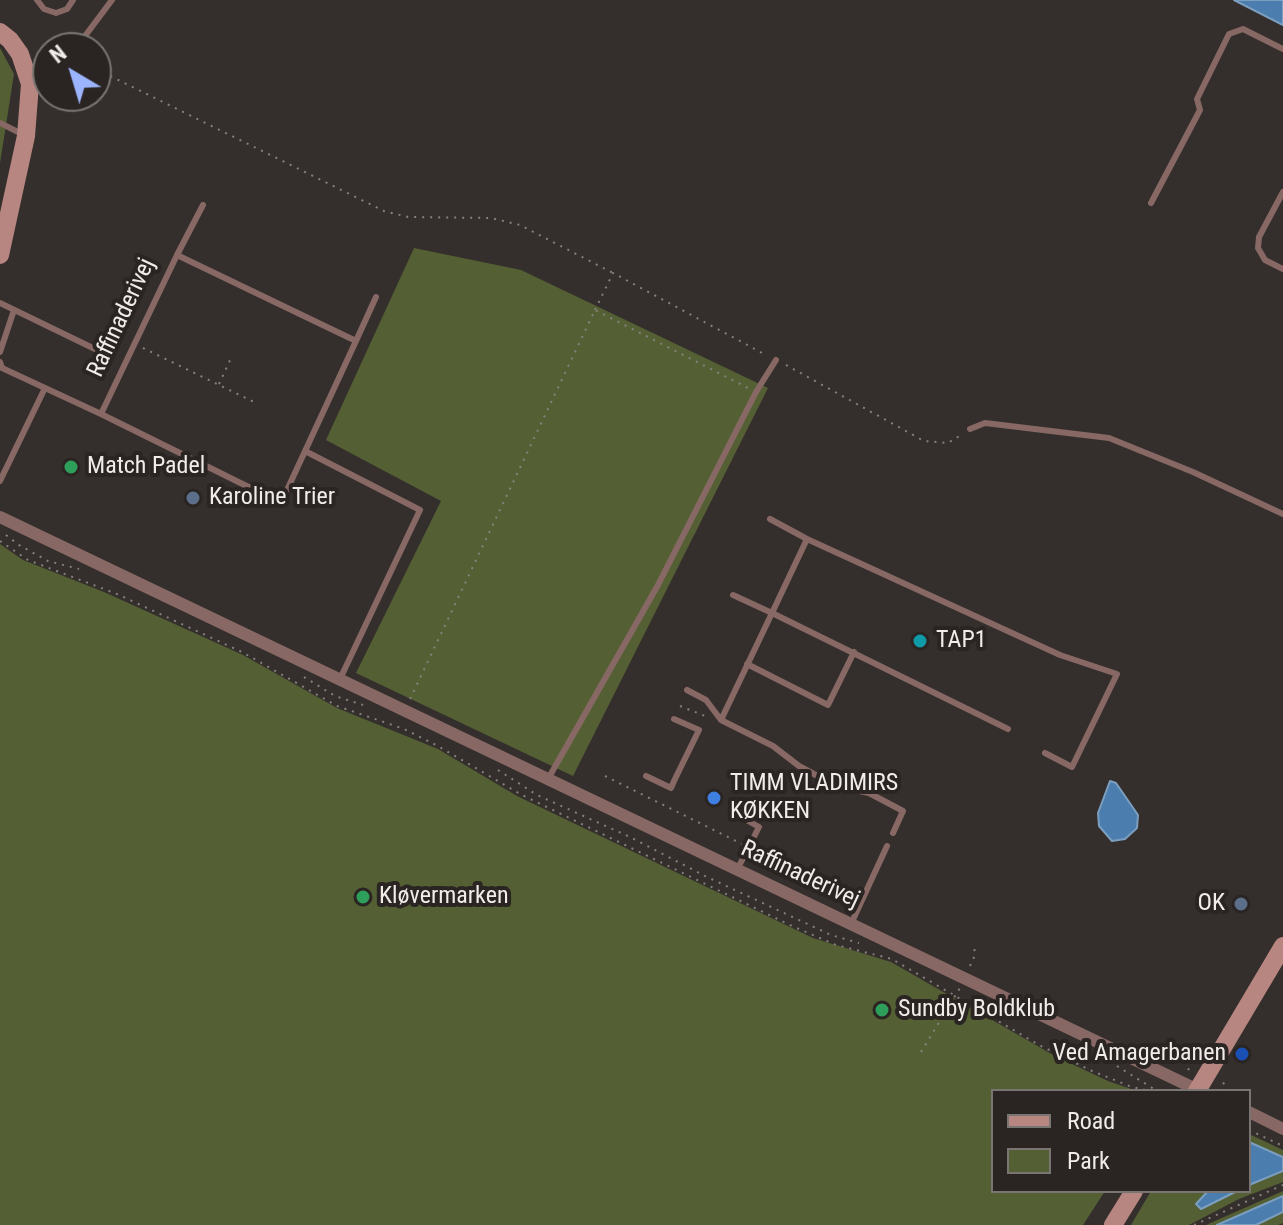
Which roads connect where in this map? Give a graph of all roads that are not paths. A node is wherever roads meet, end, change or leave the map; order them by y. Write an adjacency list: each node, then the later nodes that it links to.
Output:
1 (37, 0): 2 (lane)
2 (73, 0)
3 (112, 0): 5 (lane)
4 (0, 32): 7 (street)
5 (88, 32)
6 (1283, 49): 11 (lane)
7 (30, 84): 9 (street)
8 (0, 123): 9 (lane)
9 (26, 136): 13 (street)
10 (1283, 192): 16 (lane)
11 (1151, 203)
12 (203, 205): 15 (lane)
13 (4, 222): 14 (street)
14 (0, 255)
15 (177, 255): 20 (lane, Raffinaderivej); 26 (lane, Raffinaderivej)
16 (1283, 269)
17 (376, 297): 20 (lane)
18 (0, 303): 19 (lane)
19 (14, 310): 21 (lane); 22 (lane)
20 (356, 341): 28 (lane, Raffinaderivej)
21 (99, 351)
22 (0, 352)
23 (776, 360): 45 (lane)
24 (0, 362): 25 (lane)
25 (45, 388): 26 (lane); 29 (lane)
26 (101, 414): 28 (lane, Raffinaderivej)
27 (970, 429): 30 (lane)
28 (305, 451): 38 (lane)
29 (0, 481)
30 (1283, 514)
31 (0, 517): 38 (street, Raffinaderivej)
32 (770, 519): 33 (lane)
33 (807, 539): 35 (lane); 43 (lane)
34 (733, 595): 35 (lane)
35 (772, 613): 36 (lane); 37 (lane)
36 (854, 652): 37 (lane); 42 (lane)
37 (747, 664): 41 (lane)
38 (340, 680): 45 (street, Raffinaderivej)
39 (687, 690): 41 (lane)
40 (674, 719): 44 (lane)
41 (721, 720): 47 (lane)
42 (1008, 729)
43 (1045, 753)
44 (646, 776)
45 (548, 779): 49 (street, Raffinaderivej)
46 (741, 817): 49 (lane)
47 (893, 833)
48 (887, 846): 50 (lane)
49 (737, 870): 50 (street, Raffinaderivej)
50 (851, 924): 52 (street, Raffinaderivej)
51 (1283, 946): 53 (street)
52 (1194, 1089)
53 (1199, 1089)
54 (1251, 1113): 55 (street)
55 (1283, 1129)
56 (1133, 1193): 57 (street)
57 (1113, 1225)

